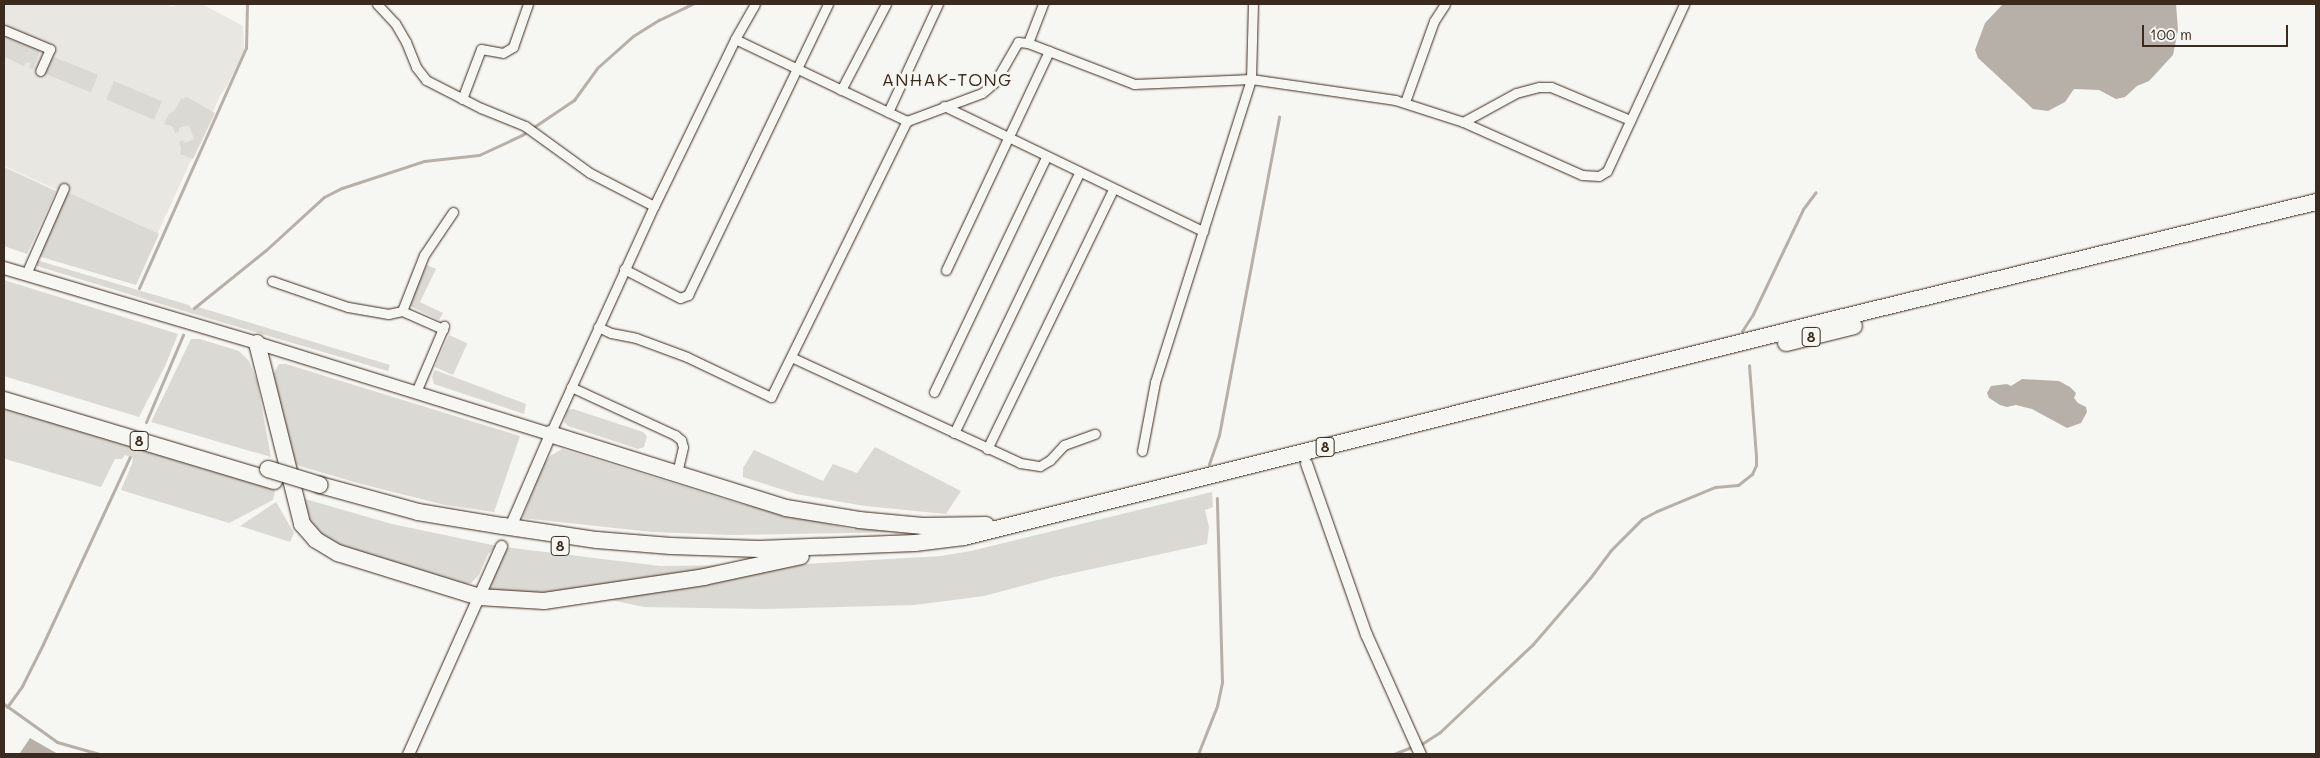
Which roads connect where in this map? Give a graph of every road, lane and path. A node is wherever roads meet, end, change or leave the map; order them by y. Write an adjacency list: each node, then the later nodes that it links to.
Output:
1 (377, 4): 19 (street)
2 (528, 4): 19 (street)
3 (755, 4): 12 (street)
4 (828, 4): 15 (street)
5 (886, 4): 18 (street)
6 (938, 4): 22 (street)
7 (1043, 4): 13 (street)
8 (1253, 4): 17 (street)
9 (1445, 4): 20 (street)
10 (1684, 4): 23 (street)
11 (4, 30): 16 (street)
12 (735, 39): 15 (street); 32 (street)
13 (1028, 43): 14 (street); 21 (street)
14 (1049, 51): 17 (street); 26 (street)
15 (797, 69): 18 (street); 37 (street)
16 (40, 71)
17 (1251, 80): 20 (street); 35 (street)
18 (841, 90): 22 (street)
19 (462, 99): 32 (street)
20 (1405, 102): 25 (street)
21 (944, 106): 24 (street); 26 (street)
22 (888, 112): 24 (street)
23 (1630, 120): 25 (street); 25 (street)
24 (907, 121): 44 (street)
25 (1463, 122)
26 (1009, 139): 27 (street); 38 (street)
27 (1046, 157): 28 (street); 48 (street)
28 (1079, 173): 30 (street); 50 (street)
29 (64, 188): 39 (street)
30 (1113, 189): 35 (street); 53 (street)
31 (2316, 202): 60 (highway, 8)
32 (654, 206): 37 (street)
33 (452, 212): 41 (street)
34 (2316, 212): 55 (highway, 8)
35 (1203, 231): 54 (street)
36 (4, 268): 39 (main road)
37 (624, 269): 42 (street)
38 (946, 270)
39 (26, 274): 43 (main road)
40 (272, 281): 41 (street)
41 (402, 311): 47 (street)
42 (598, 327): 44 (street); 45 (street)
43 (257, 342): 47 (main road); 63 (highway)
44 (791, 357): 50 (street)
45 (571, 387): 51 (street); 56 (street)
46 (4, 389): 57 (highway, 8)
47 (416, 392): 51 (main road)
48 (934, 392)
49 (4, 400): 57 (highway, 8)
50 (954, 432): 53 (street)
51 (550, 434): 56 (highway); 59 (street)
52 (1095, 434): 53 (street)
53 (987, 449)
54 (1142, 451)
55 (1306, 463): 62 (highway, 8); 65 (street)
56 (677, 474): 60 (highway)
57 (271, 475): 58 (highway, 8)
58 (323, 491): 60 (highway, 8); 62 (highway, 8)
59 (512, 522)
60 (1023, 524)
61 (501, 546): 63 (street)
62 (801, 556): 63 (highway)
63 (479, 597): 64 (street)
64 (408, 754)
65 (1420, 754)

